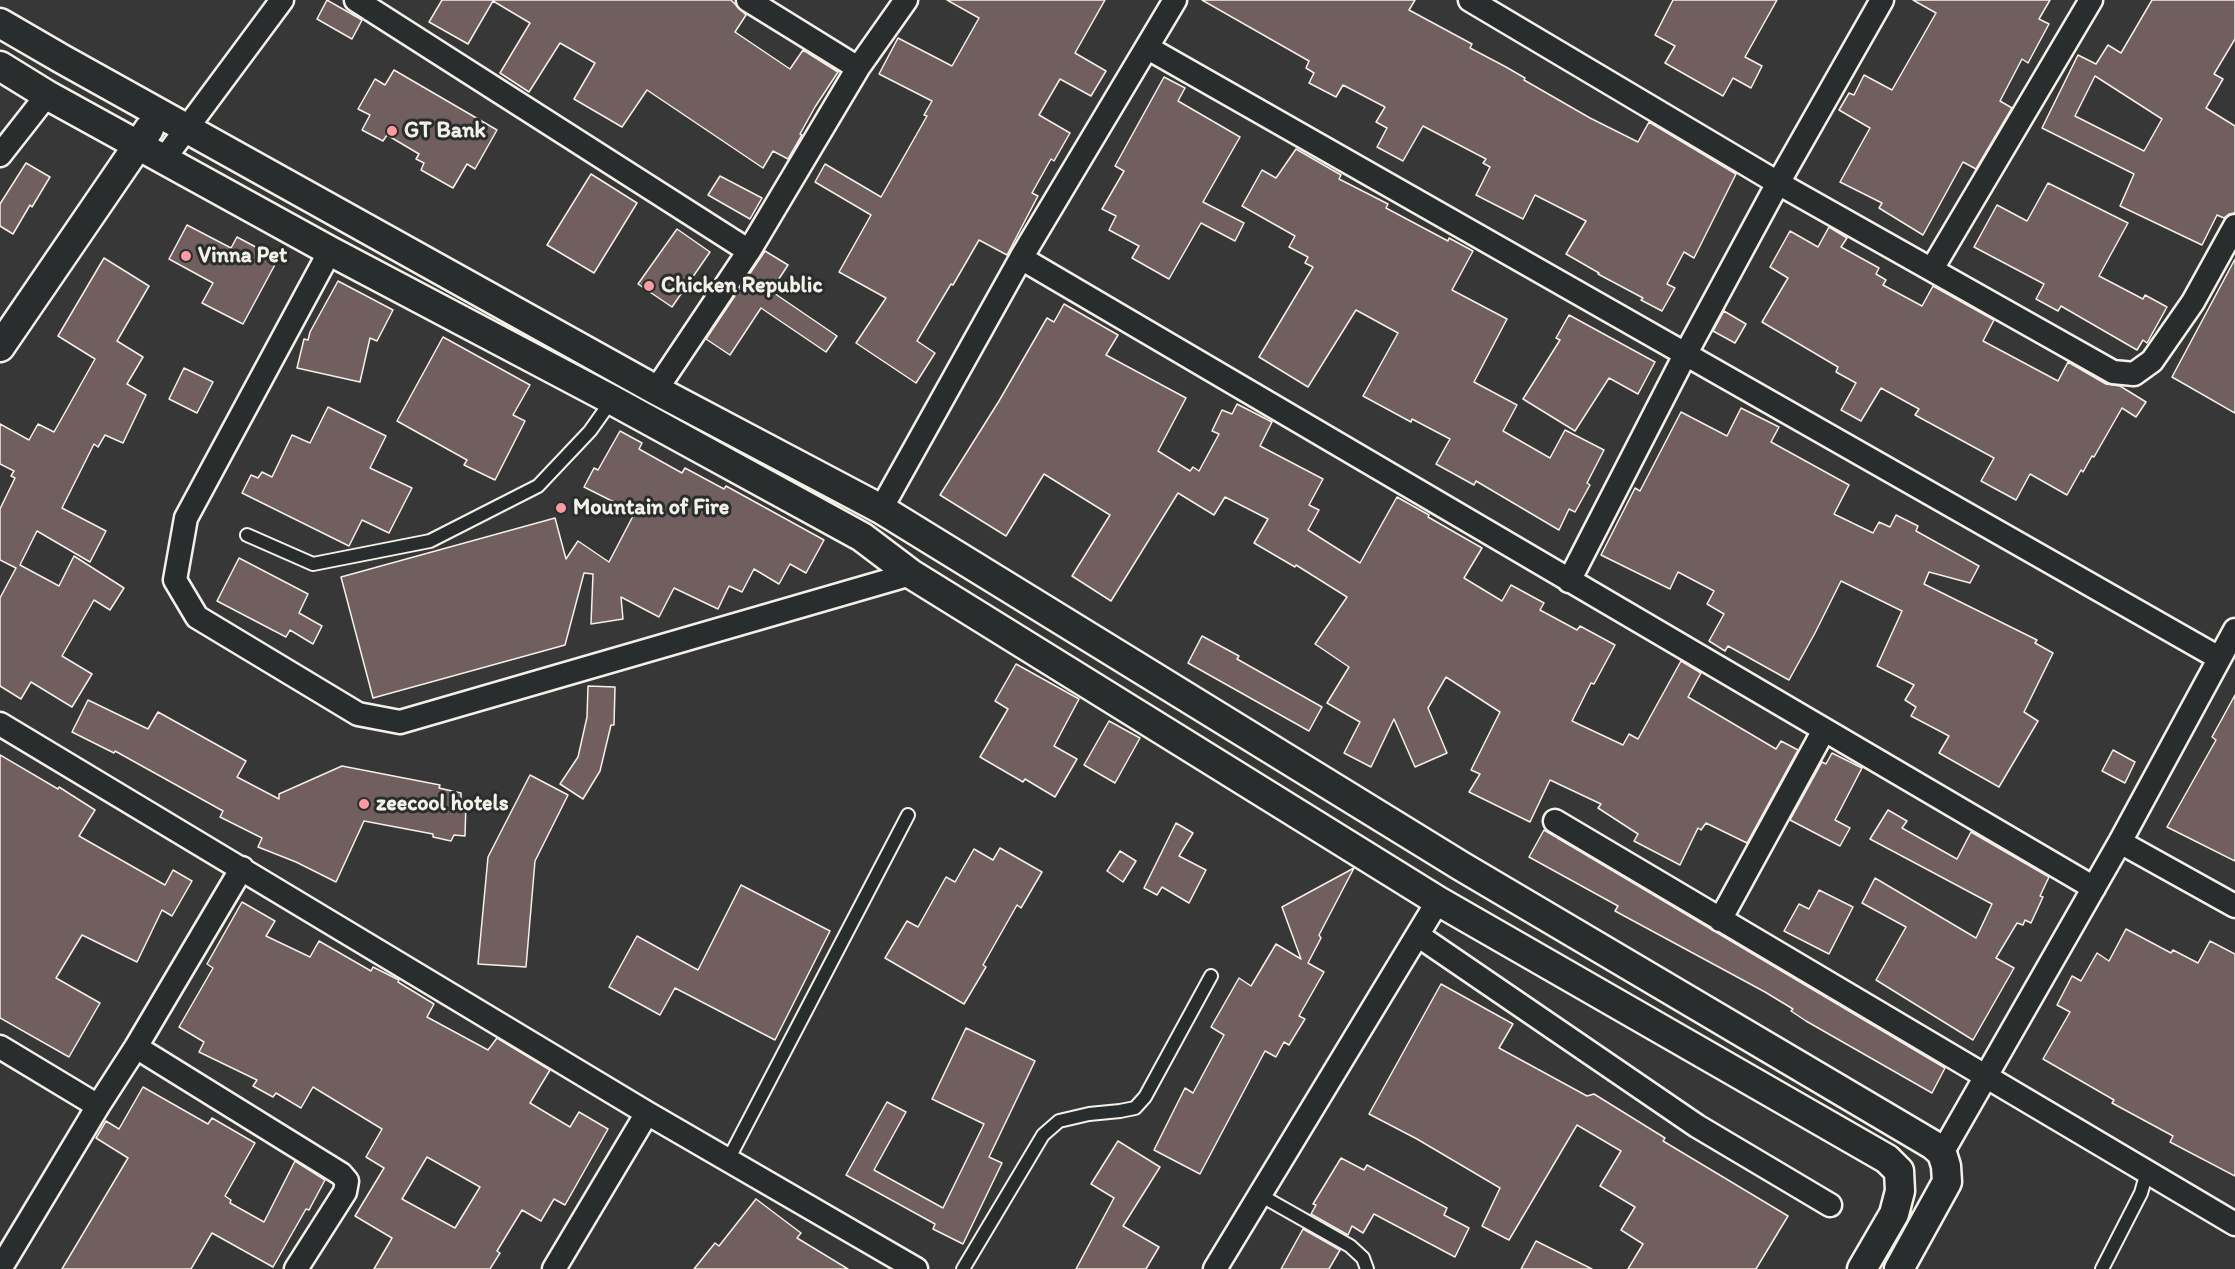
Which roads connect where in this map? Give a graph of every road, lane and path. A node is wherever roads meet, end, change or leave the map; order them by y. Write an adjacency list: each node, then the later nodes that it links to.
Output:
1 (282, 0): 15 (street)
2 (356, 0): 22 (street)
3 (748, 0): 12 (street)
4 (906, 0): 12 (street)
5 (1175, 0): 10 (street)
6 (1470, 0): 19 (street)
7 (1882, 0): 19 (street)
8 (2091, 0): 24 (street)
9 (0, 23): 14 (street)
10 (1148, 48): 23 (street); 26 (street)
11 (0, 66): 13 (street)
12 (858, 68): 22 (street)
13 (47, 95): 16 (street); 17 (street)
14 (159, 114): 15 (street); 16 (street)
15 (186, 129): 18 (street); 27 (street)
16 (138, 145): 18 (street); 25 (street)
17 (0, 155)
18 (164, 159): 21 (street)
19 (1778, 183): 24 (street); 26 (street)
20 (2235, 225): 24 (street)
21 (330, 251): 28 (street); 31 (street)
22 (749, 251): 27 (street)
23 (1021, 258): 29 (street); 32 (street)
24 (1932, 269)
25 (0, 348)
26 (1685, 355): 32 (street); 34 (street)
27 (656, 390): 29 (street)
28 (612, 400): 30 (lane); 31 (street)
29 (881, 509): 37 (street)
30 (247, 535)
31 (910, 574): 38 (street)
32 (1569, 580): 36 (street)
33 (2235, 630): 34 (street)
34 (2218, 658): 41 (street)
35 (0, 724): 42 (street)
36 (1824, 730): 43 (street); 46 (street)
37 (1281, 755): 38 (street); 54 (street)
38 (1262, 792): 44 (street)
39 (908, 815): 55 (lane)
40 (1555, 821): 46 (street)
41 (2120, 842): 43 (street); 45 (street)
42 (242, 868): 50 (street); 53 (street)
43 (2094, 888): 51 (street)
44 (1438, 901): 47 (street); 67 (street)
45 (2235, 906)
46 (1720, 920): 51 (street)
47 (1419, 936): 57 (street); 58 (street)
48 (1211, 976): 64 (lane)
49 (0, 1047): 52 (street)
50 (136, 1047): 52 (street); 61 (street)
51 (1985, 1078): 54 (street); 56 (street)
52 (98, 1106): 60 (street)
53 (647, 1113): 55 (street); 62 (street)
54 (1942, 1153): 68 (street)
55 (728, 1160): 63 (street)
56 (2146, 1172): 59 (street); 69 (lane)
57 (1260, 1195): 65 (street); 66 (lane)
58 (1830, 1205)
59 (2235, 1224)
60 (0, 1269)
61 (296, 1269)
62 (554, 1269)
63 (916, 1269)
64 (963, 1269)
65 (1215, 1269)
66 (1367, 1269)
67 (1862, 1269)
68 (1899, 1269)
69 (2102, 1269)

